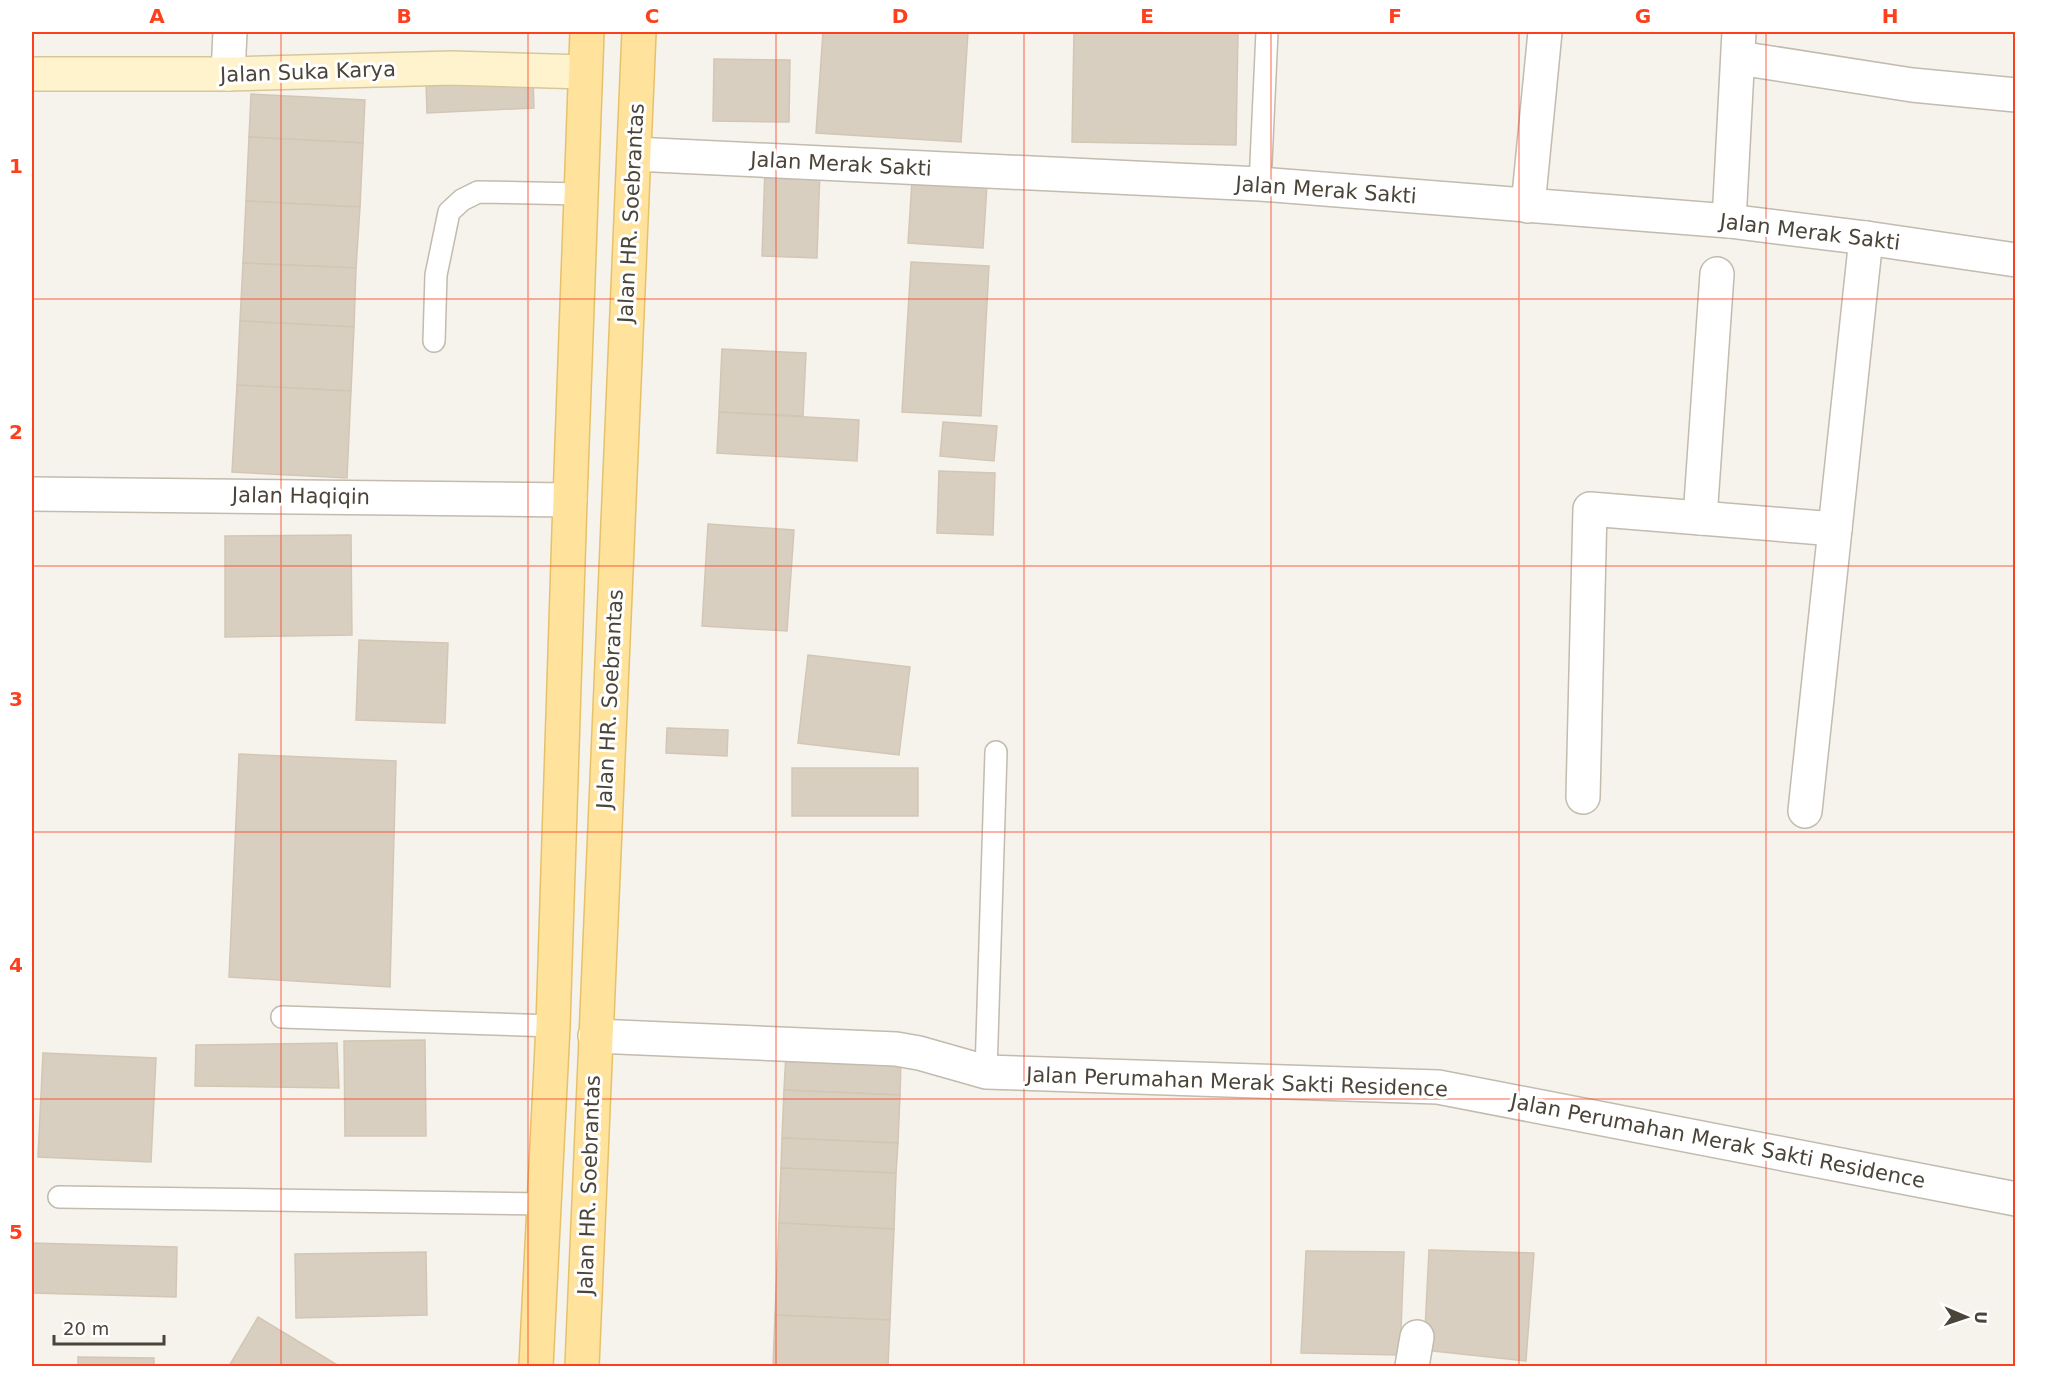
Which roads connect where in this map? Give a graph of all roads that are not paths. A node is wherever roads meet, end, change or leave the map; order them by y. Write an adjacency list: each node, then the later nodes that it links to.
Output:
1 (230, 32): 9 (street)
2 (588, 32): 7 (main road, Jalan HR. Soebrantas)
3 (639, 32): 11 (main road, Jalan HR. Soebrantas)
4 (1267, 32): 12 (lane)
5 (1545, 32): 14 (street)
6 (1739, 45): 10 (street); 15 (street)
7 (585, 72): 9 (main road, Jalan Suka Karya); 13 (main road, Jalan HR. Soebrantas)
8 (32, 74): 9 (main road, Jalan Suka Karya)
9 (228, 74)
10 (2016, 95)
11 (634, 154): 12 (street, Jalan Merak Sakti); 29 (main road, Jalan HR. Soebrantas)
12 (1260, 184): 14 (street, Jalan Merak Sakti)
13 (581, 194): 19 (lane); 21 (main road, Jalan HR. Soebrantas)
14 (1528, 206): 15 (street, Jalan Merak Sakti)
15 (1730, 222): 16 (street, Jalan Merak Sakti)
16 (1866, 238): 17 (street, Jalan Merak Sakti); 23 (street)
17 (2016, 260)
18 (1717, 274): 22 (street)
19 (434, 341)
20 (32, 494): 21 (street, Jalan Haqiqin)
21 (570, 500): 28 (main road, Jalan HR. Soebrantas)
22 (1700, 518): 23 (street); 25 (street)
23 (1835, 529): 26 (street)
24 (996, 752): 30 (lane)
25 (1583, 797)
26 (1805, 812)
27 (282, 1017): 28 (lane)
28 (553, 1026): 33 (main road, Jalan HR. Soebrantas)
29 (595, 1036): 30 (street, Jalan Perumahan Merak Sakti Residence); 35 (main road, Jalan HR. Soebrantas)
30 (986, 1072): 32 (street, Jalan Perumahan Merak Sakti Residence)
31 (59, 1197): 33 (lane)
32 (2016, 1199)
33 (544, 1204): 34 (main road, Jalan HR. Soebrantas)
34 (536, 1366)
35 (582, 1366)

